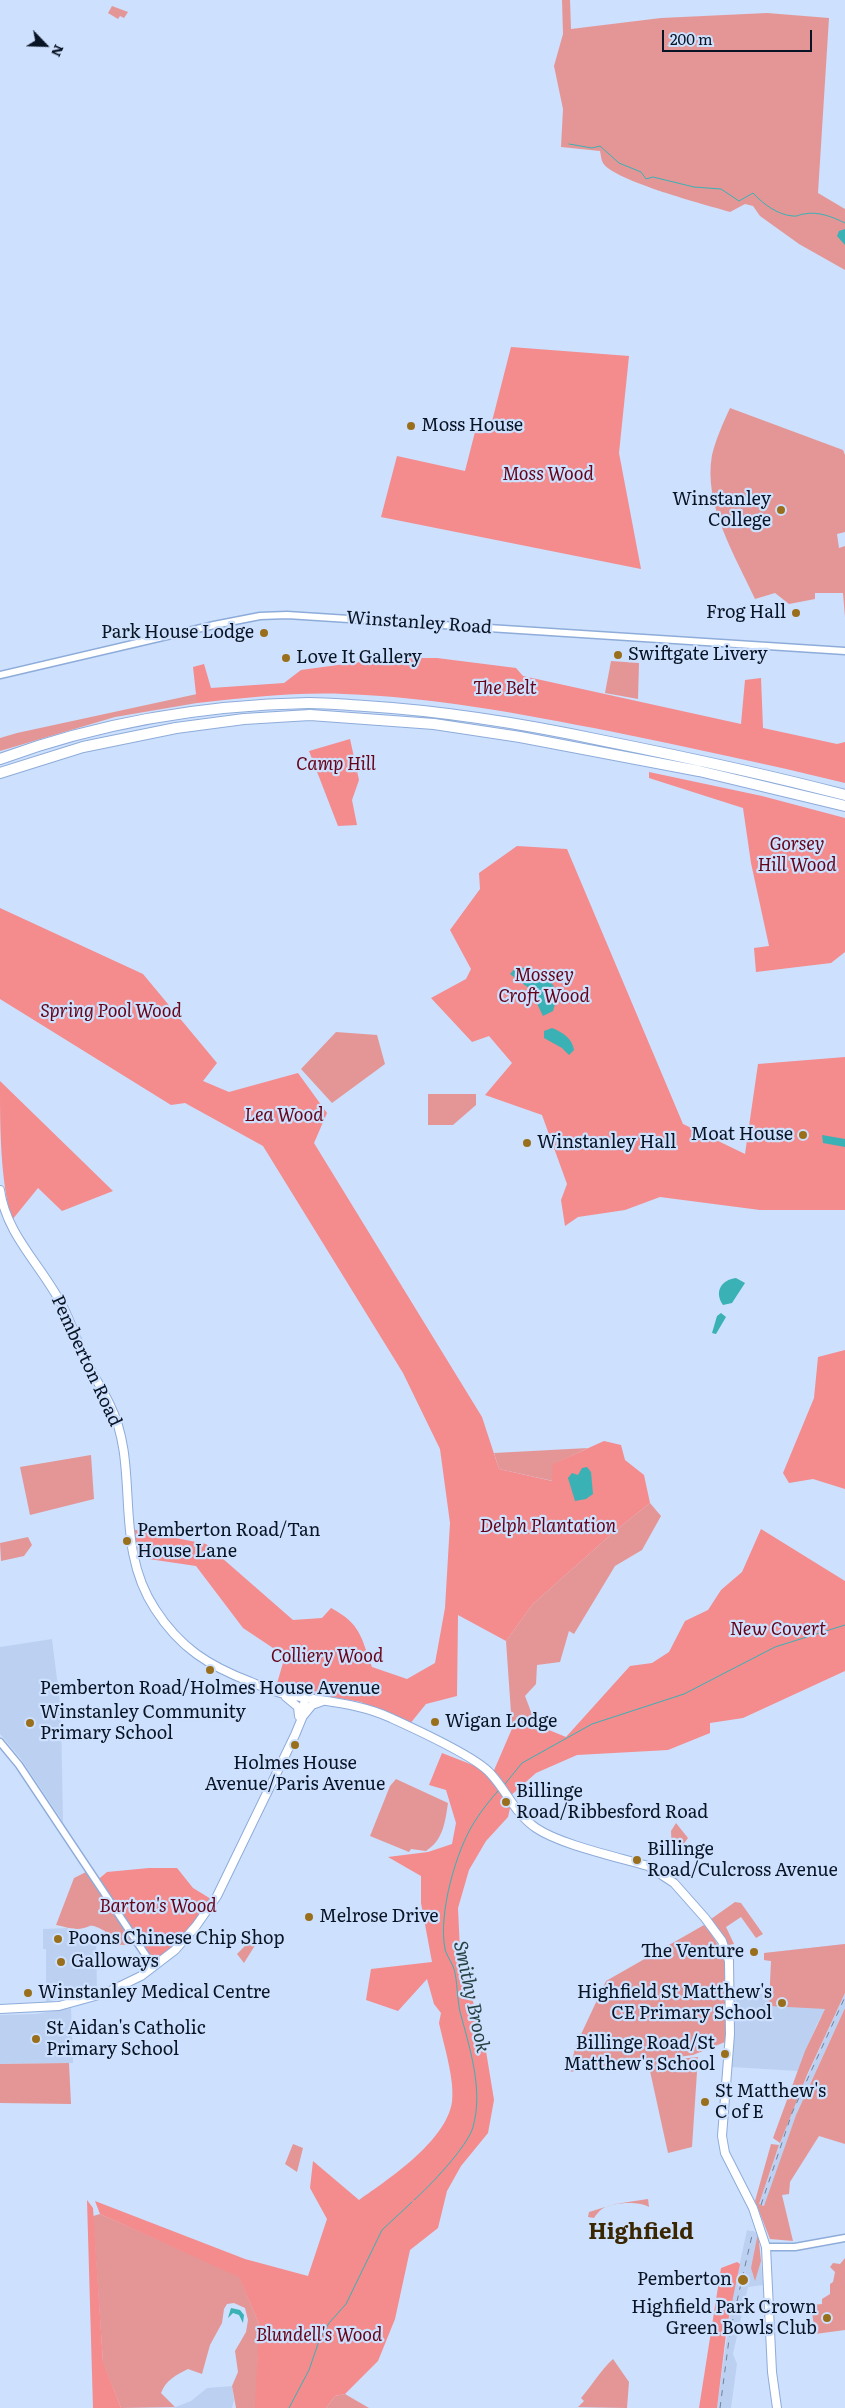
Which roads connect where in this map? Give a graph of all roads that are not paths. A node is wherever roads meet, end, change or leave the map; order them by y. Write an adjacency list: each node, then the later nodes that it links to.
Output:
1 (845, 652): 2 (street, Winstanley Road)
2 (0, 675)
3 (0, 759): 5 (highway)
4 (0, 773): 6 (highway)
5 (845, 795)
6 (845, 806)
7 (0, 1190): 8 (main road, Pemberton Road)
8 (278, 1692): 9 (main road, Pemberton Road); 12 (main road)
9 (305, 1697): 10 (main road, Pemberton Road); 11 (main road)
10 (325, 1700): 11 (main road); 17 (main road, Pemberton Road)
11 (302, 1718): 12 (main road)
12 (295, 1736): 14 (main road)
13 (0, 1742): 14 (street)
14 (153, 1966): 15 (main road)
15 (0, 2009)
16 (845, 2238): 17 (street)
17 (766, 2247): 18 (main road, Pemberton Road)
18 (777, 2408)

